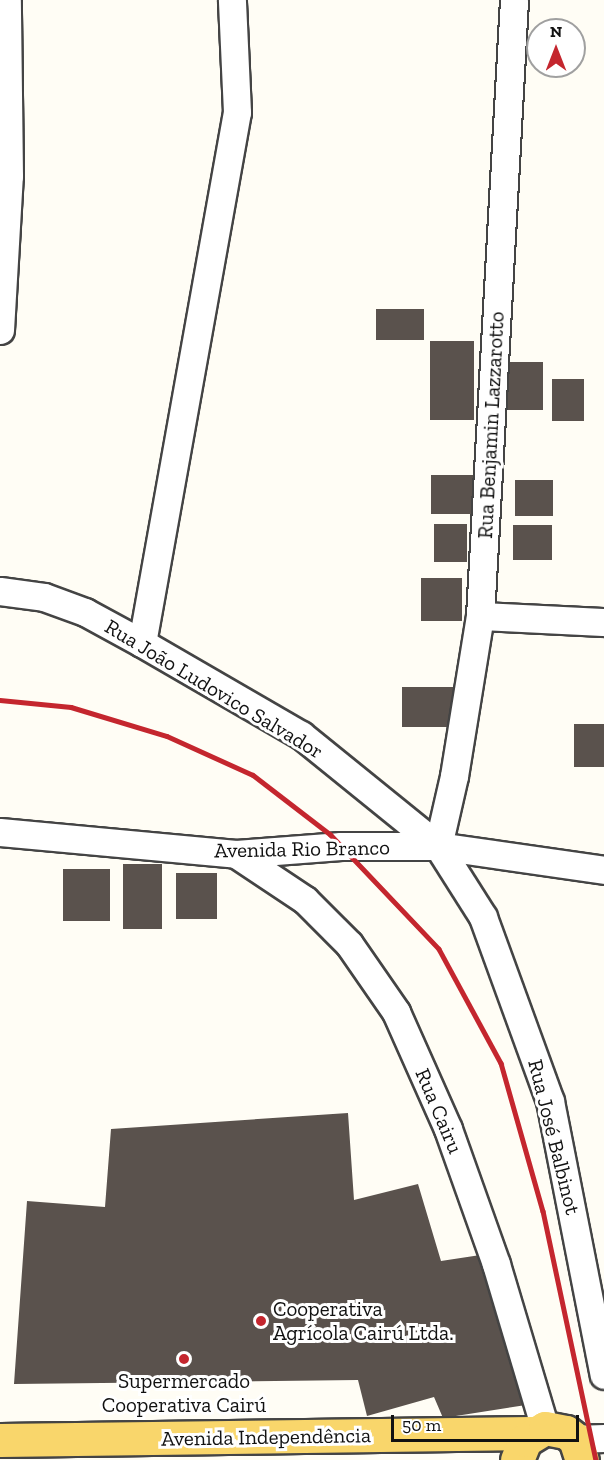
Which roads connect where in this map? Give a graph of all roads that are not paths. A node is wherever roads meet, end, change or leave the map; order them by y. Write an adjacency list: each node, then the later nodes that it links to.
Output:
1 (7, 0): 4 (street)
2 (232, 0): 8 (street)
3 (514, 0): 6 (street, Rua Benjamin Lazzarotto)
4 (0, 330)
5 (0, 591): 8 (street, Rua João Ludovico Salvador)
6 (480, 616): 7 (street); 10 (street, Rua Benjamin Lazzarotto)
7 (604, 622)
8 (142, 643): 10 (street, Rua João Ludovico Salvador)
9 (0, 832): 11 (street, Avenida Rio Branco)
10 (438, 846): 11 (street, Avenida Rio Branco); 12 (street, Avenida Rio Branco); 13 (street, Rua José Balbinot)
11 (236, 854): 15 (street, Rua Cairu)
12 (604, 870)
13 (604, 1375)
14 (0, 1440): 15 (main road, Avenida Independência)
15 (567, 1447)

